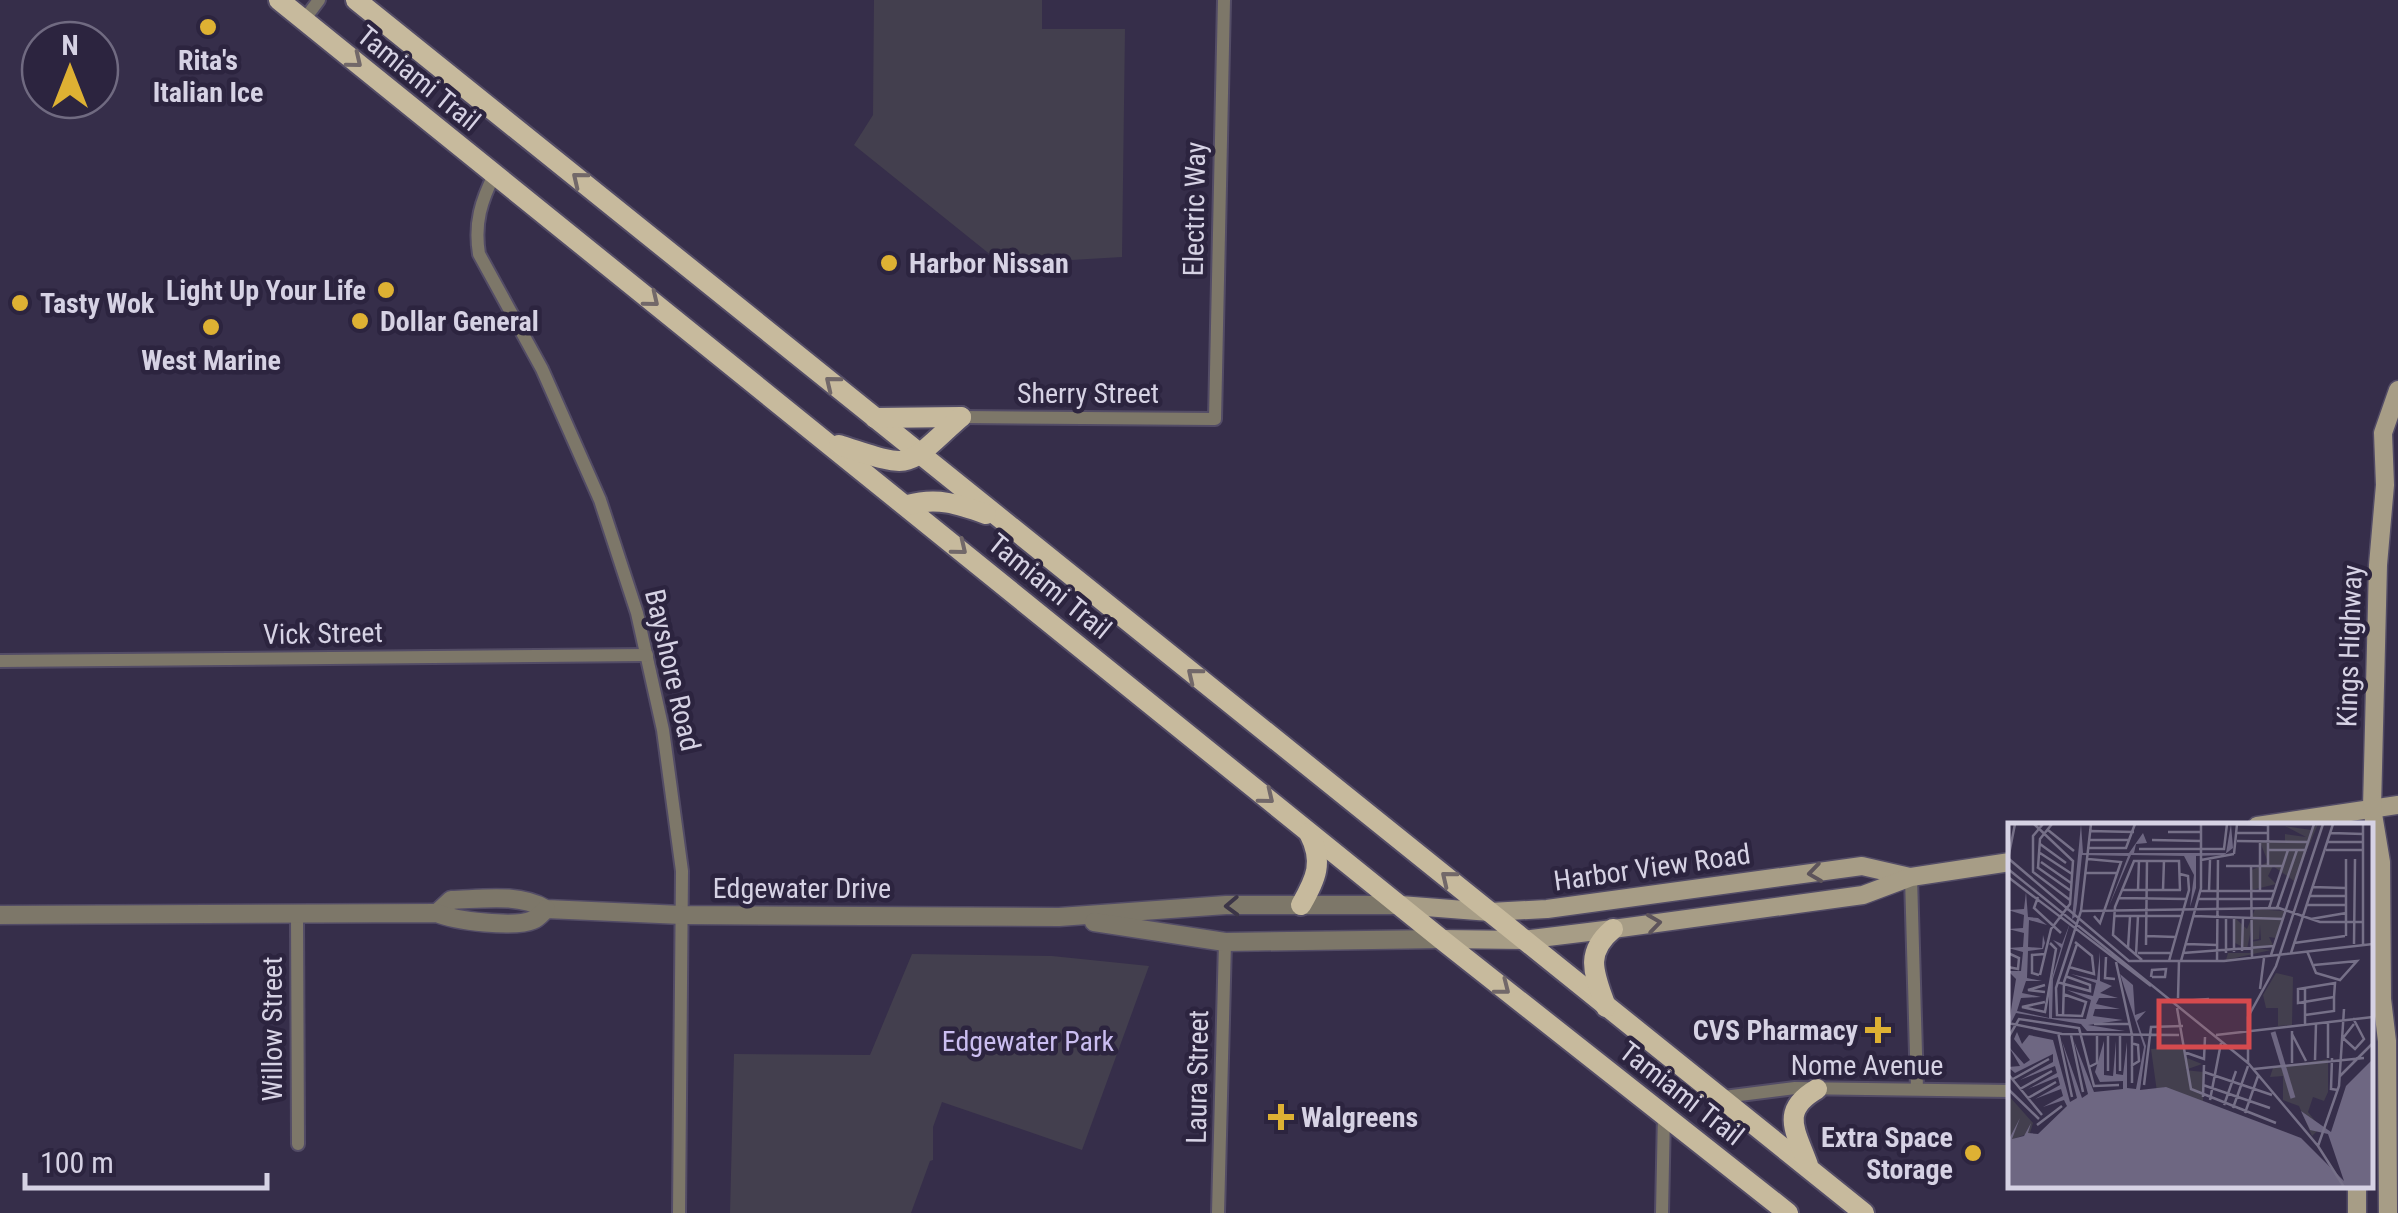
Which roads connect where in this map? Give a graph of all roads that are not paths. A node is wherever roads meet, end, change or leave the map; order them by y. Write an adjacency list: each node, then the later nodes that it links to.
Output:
1 (280, 0): 5 (main road, Tamiami Trail)
2 (319, 0): 5 (street)
3 (356, 0): 9 (main road, Tamiami Trail, one-way to 3)
4 (1224, 0): 10 (street, Electric Way)
5 (304, 20): 6 (main road, Tamiami Trail, one-way to 6)
6 (495, 173): 11 (main road, Tamiami Trail, one-way to 11); 17 (street, Bayshore Road)
7 (2398, 390): 14 (main road, Kings Highway)
8 (961, 417): 9 (main road); 10 (street, Sherry Street); 12 (main road)
9 (875, 418): 12 (main road, Tamiami Trail)
10 (1215, 419)
11 (828, 441): 12 (main road); 15 (main road, Tamiami Trail)
12 (921, 455): 16 (main road, Tamiami Trail)
13 (2398, 468): 14 (main road)
14 (2385, 486): 20 (main road, Kings Highway)
15 (908, 505): 16 (main road); 23 (main road, Tamiami Trail, one-way to 23)
16 (997, 517): 28 (main road, Tamiami Trail, one-way to 16)
17 (647, 655): 18 (street, Vick Street); 31 (street, Bayshore Road)
18 (0, 661)
19 (2398, 805): 20 (main road)
20 (2370, 817): 21 (main road)
21 (2295, 823)
22 (2373, 829): 50 (main road, Kings Highway)
23 (1308, 831): 26 (main road); 27 (main road, Tamiami Trail)
24 (2008, 862): 25 (main road, Harbor View Road)
25 (1910, 877): 28 (main road, Harbor View Road, one-way to 28); 33 (main road, Harbor View Road, one-way to 25); 39 (street)
26 (1301, 905): 27 (street, Edgewater Drive); 32 (street, Edgewater Drive, one-way to 32)
27 (1400, 905): 28 (main road, Harbor View Road); 34 (main road, Tamiami Trail)
28 (1490, 912): 35 (main road, Tamiami Trail)
29 (0, 915): 30 (street, Edgewater Drive)
30 (297, 915): 31 (street, Edgewater Drive); 43 (street, Willow Street)
31 (682, 915): 32 (street, Edgewater Drive); 45 (street, Bayshore Road)
32 (1058, 917): 36 (street, Edgewater Drive)
33 (1613, 928): 35 (main road, Harbor View Road); 37 (main road)
34 (1441, 939): 35 (main road, Harbor View Road); 36 (street, Edgewater Drive); 42 (main road, Tamiami Trail, one-way to 42)
35 (1523, 940): 37 (main road, Tamiami Trail)
36 (1225, 942): 46 (street, Laura Street)
37 (1607, 1009): 41 (main road, Tamiami Trail)
38 (1817, 1088): 39 (street, Nome Avenue); 41 (street, Nome Avenue); 44 (main road)
39 (1917, 1089): 40 (street, Nome Avenue)
40 (2008, 1091)
41 (1724, 1097): 44 (main road, Tamiami Trail)
42 (1664, 1113): 47 (street); 48 (main road, Tamiami Trail)
43 (298, 1144)
44 (1809, 1167): 49 (main road, Tamiami Trail)
45 (679, 1213)
46 (1218, 1213)
47 (1662, 1213)
48 (1788, 1213)
49 (1864, 1213)
50 (2388, 1213)

